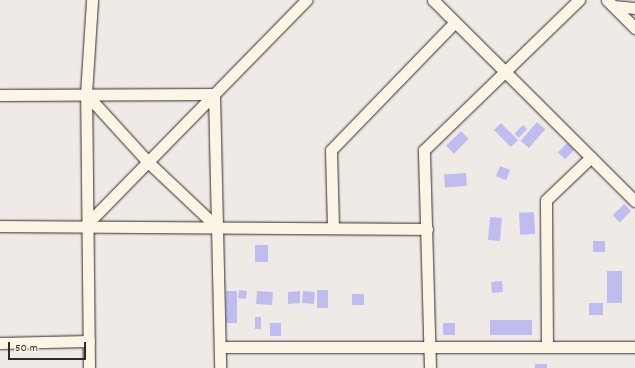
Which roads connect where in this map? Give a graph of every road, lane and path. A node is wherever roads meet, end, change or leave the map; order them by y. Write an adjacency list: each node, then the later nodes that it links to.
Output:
1 (92, 0): 10 (street)
2 (306, 0): 11 (street)
3 (433, 0): 7 (street)
4 (579, 0): 9 (street)
5 (610, 3): 6 (street); 8 (street)
6 (635, 8)
7 (455, 22): 9 (street); 19 (street)
8 (635, 28)
9 (505, 72): 13 (street); 20 (street)
10 (86, 94): 11 (street); 12 (street); 14 (street); 16 (street)
11 (214, 94): 14 (street); 18 (street)
12 (0, 95)
13 (591, 157): 15 (street); 25 (street)
14 (148, 162): 16 (street); 18 (street)
15 (635, 201)
16 (86, 225): 17 (street); 18 (street); 21 (street)
17 (0, 226)
18 (217, 227): 19 (street); 23 (street)
19 (333, 227): 20 (street)
20 (427, 229): 24 (street)
21 (88, 341): 22 (street); 27 (street)
22 (0, 343)
23 (220, 347): 24 (street); 28 (street)
24 (430, 347): 25 (street); 29 (street)
25 (547, 347): 26 (street)
26 (635, 347)
27 (89, 368)
28 (220, 368)
29 (430, 368)

